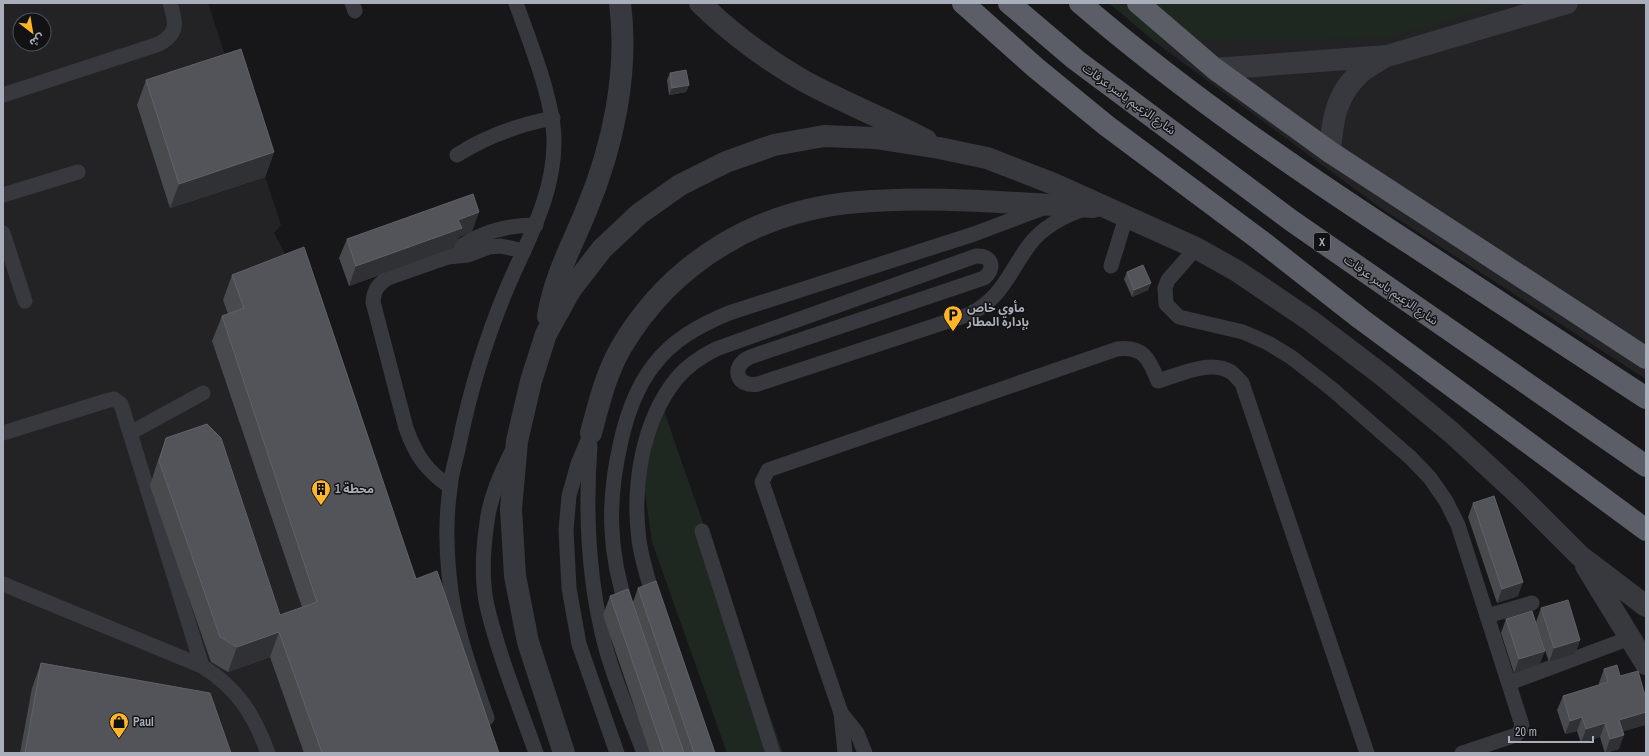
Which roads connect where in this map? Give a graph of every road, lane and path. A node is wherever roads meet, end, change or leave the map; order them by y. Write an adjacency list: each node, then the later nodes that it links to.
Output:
1 (170, 3): 12 (lane)
2 (516, 3): 13 (lane)
3 (620, 3): 29 (street)
4 (700, 3): 14 (street)
5 (963, 3): 41 (highway)
6 (1009, 3): 38 (highway, شارع الزعيم ياسر عرفات / X)
7 (1080, 3): 32 (highway)
8 (1138, 3): 11 (highway)
9 (1567, 3): 10 (street)
10 (1386, 56): 11 (street); 15 (street)
11 (1215, 69): 15 (highway)
12 (3, 95)
13 (553, 118): 16 (lane); 22 (lane)
14 (939, 148): 20 (street); 29 (street)
15 (1330, 152): 30 (highway)
16 (457, 155)
17 (78, 172): 18 (lane)
18 (3, 195)
19 (1050, 205): 20 (street); 35 (street); 37 (lane)
20 (1098, 207): 21 (street); 39 (lane)
21 (1126, 217): 24 (street); 27 (lane)
22 (536, 225): 25 (lane); 26 (lane)
23 (3, 233): 28 (lane)
24 (1196, 248): 43 (street); 48 (lane)
25 (524, 251): 26 (lane); 40 (lane)
26 (448, 257): 40 (lane)
27 (1111, 266)
28 (25, 301)
29 (546, 334): 36 (street)
30 (1646, 358)
31 (203, 393): 34 (lane)
32 (1646, 398)
33 (3, 433): 34 (lane)
34 (130, 433): 52 (lane)
35 (591, 433): 59 (lane); 60 (lane)
36 (517, 441): 57 (lane); 58 (street)
37 (615, 465): 39 (lane); 49 (lane)
38 (1646, 466)
39 (640, 468): 47 (lane)
40 (450, 487): 55 (lane)
41 (1646, 530)
42 (702, 531): 61 (lane)
43 (1580, 556): 46 (street); 50 (street)
44 (3, 584): 52 (lane)
45 (1532, 603): 48 (lane)
46 (1646, 606)
47 (659, 614)
48 (1487, 616): 53 (lane)
49 (632, 625)
50 (1630, 638): 51 (street); 53 (lane)
51 (1646, 664)
52 (202, 666): 56 (lane)
53 (1509, 683): 65 (lane)
54 (841, 713): 62 (lane); 63 (lane); 64 (lane)
55 (487, 718)
56 (268, 753)
57 (536, 753)
58 (564, 753)
59 (617, 753)
60 (644, 753)
61 (773, 753)
62 (845, 753)
63 (865, 753)
64 (1367, 753)
65 (1462, 753)

